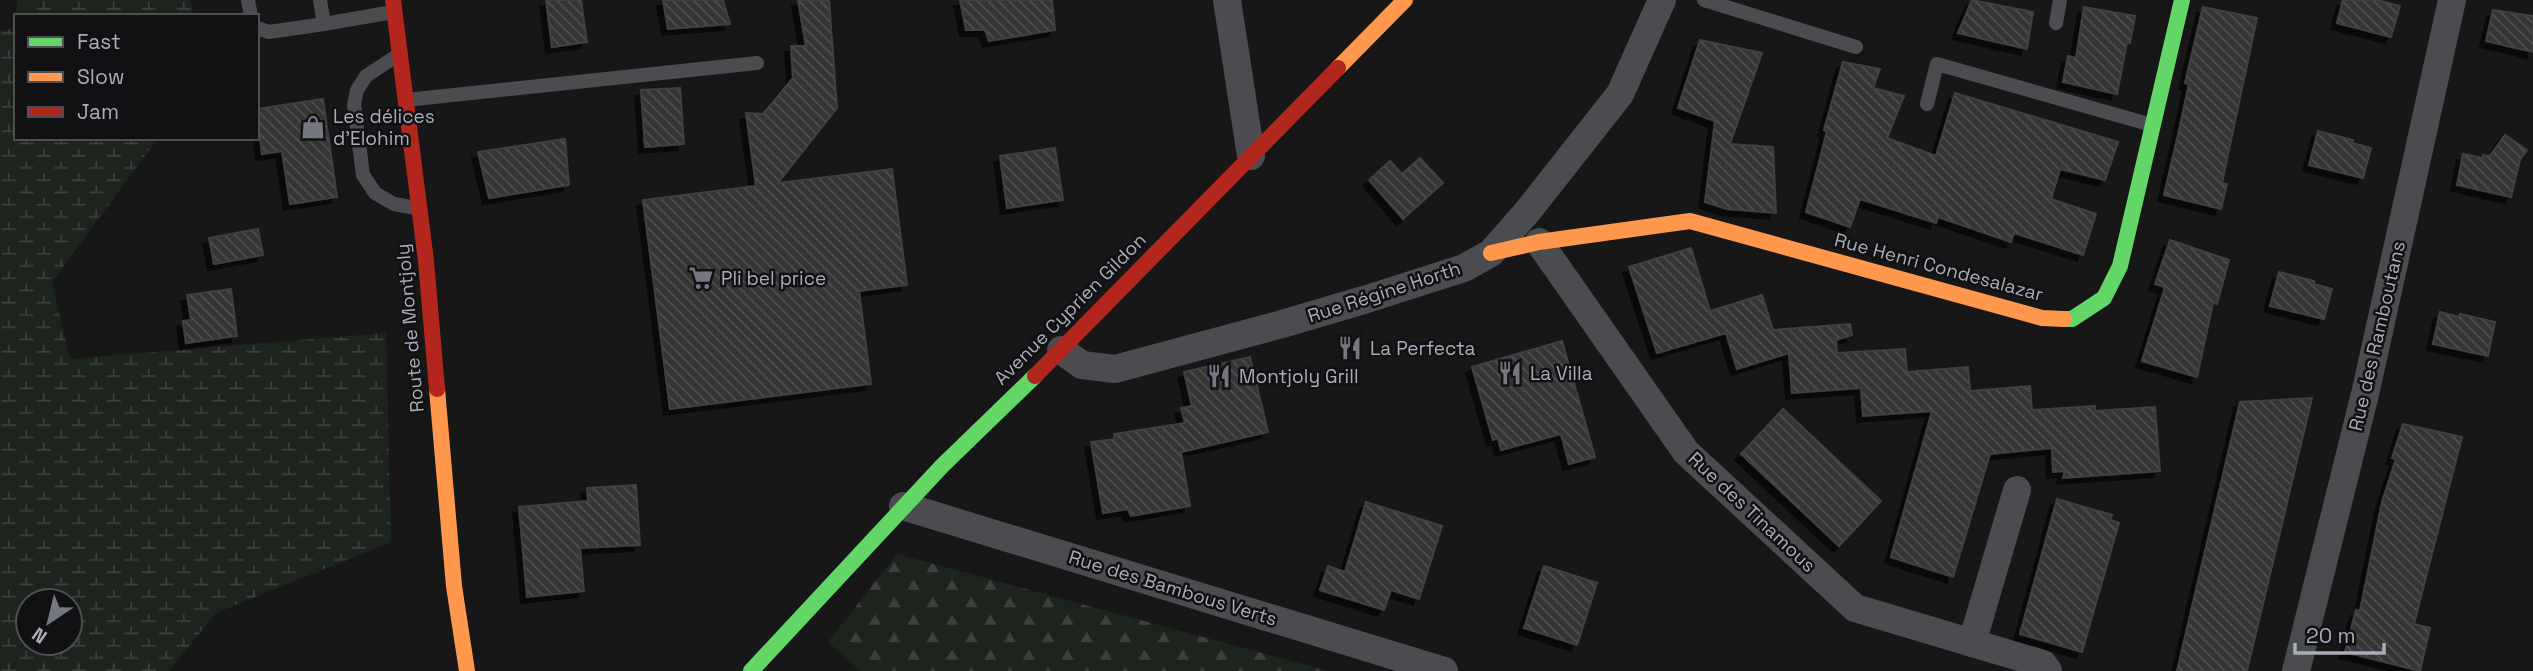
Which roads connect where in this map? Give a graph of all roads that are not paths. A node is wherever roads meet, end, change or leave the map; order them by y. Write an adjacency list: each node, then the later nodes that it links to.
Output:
1 (320, 0): 11 (lane)
2 (1227, 0): 19 (street)
3 (1405, 0): 19 (street, Avenue Cyprien Gildon)
4 (1662, 0): 22 (street, Rue Régine Horth)
5 (1704, 0): 13 (lane)
6 (2060, 0): 10 (lane)
7 (2182, 0): 18 (street, Rue Henri Condesalazar)
8 (2452, 0): 35 (street, Rue des Ramboutans)
9 (394, 6): 11 (lane); 14 (street, Route de Montjoly)
10 (2056, 23)
11 (324, 24): 12 (lane)
12 (259, 29)
13 (1856, 47)
14 (400, 54): 16 (street, Route de Montjoly); 20 (lane)
15 (757, 63): 16 (lane)
16 (405, 101): 20 (street, Route de Montjoly)
17 (1927, 104): 18 (lane)
18 (2153, 125): 21 (street, Rue Henri Condesalazar)
19 (1251, 156): 23 (street, Avenue Cyprien Gildon)
20 (419, 209): 28 (street, Route de Montjoly)
21 (1539, 242): 22 (street, Rue Henri Condesalazar); 26 (street, Rue des Tinamous)
22 (1491, 253): 23 (street, Rue Régine Horth)
23 (1061, 350): 25 (street, Avenue Cyprien Gildon)
24 (2017, 491): 26 (street)
25 (903, 506): 27 (street, Avenue Cyprien Gildon); 33 (street, Rue des Bambous Verts)
26 (1972, 643): 34 (street, Rue des Tinamous)
27 (769, 651): 31 (street, Avenue Cyprien Gildon); 32 (street)
28 (466, 653): 29 (street, Route de Montjoly); 30 (street, Route de Montjoly)
29 (467, 671)
30 (476, 671)
31 (750, 671)
32 (758, 671)
33 (1444, 671)
34 (2048, 671)
35 (2296, 671)

